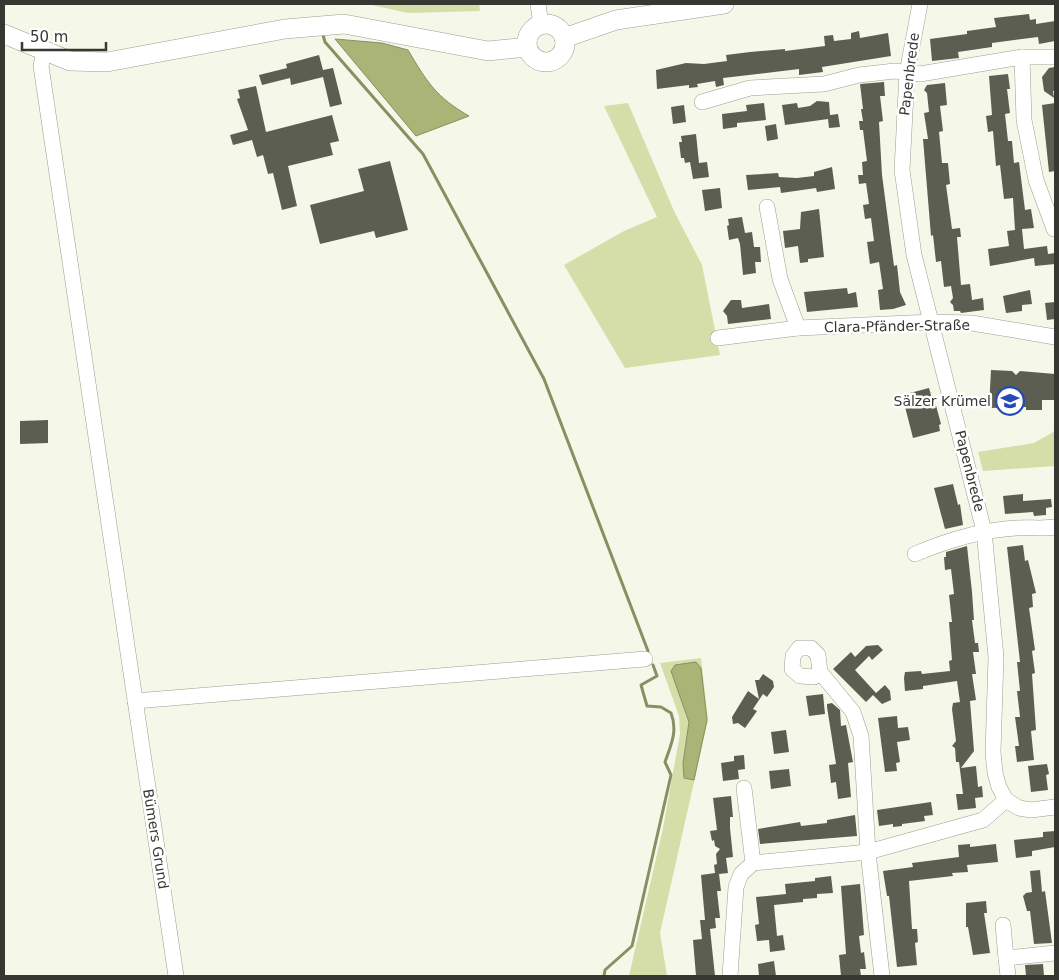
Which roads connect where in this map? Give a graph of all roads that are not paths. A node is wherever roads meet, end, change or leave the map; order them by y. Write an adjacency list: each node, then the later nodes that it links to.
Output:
1 (538, 4): 4 (street)
2 (724, 4): 6 (main road)
3 (920, 4): 11 (street, Papenbrede)
4 (541, 25): 6 (main road); 7 (main road)
5 (4, 34): 8 (main road)
6 (564, 38): 7 (main road)
7 (528, 48): 8 (main road)
8 (44, 52): 24 (street, Bümers Grund)
9 (1022, 57): 10 (street); 11 (street); 14 (street)
10 (1055, 57)
11 (906, 72): 12 (street); 15 (street, Papenbrede)
12 (702, 102)
13 (767, 207): 16 (street)
14 (1054, 229)
15 (932, 322): 16 (street, Clara-Pfänder-Straße); 17 (street, Clara-Pfänder-Straße); 20 (street, Papenbrede)
16 (798, 328): 18 (street, Clara-Pfänder-Straße)
17 (1055, 337)
18 (718, 338)
19 (1055, 527): 20 (street)
20 (984, 531): 21 (street); 26 (street, Papenbrede)
21 (915, 554)
22 (645, 659): 24 (street)
23 (820, 672): 28 (street)
24 (135, 701): 34 (street, Bümers Grund)
25 (744, 788): 29 (street)
26 (1006, 800): 27 (street); 28 (street)
27 (1055, 807)
28 (868, 852): 29 (street); 33 (street)
29 (753, 863): 35 (street)
30 (1003, 925): 32 (street)
31 (1055, 953): 32 (street)
32 (1006, 958): 38 (street)
33 (880, 960): 36 (street); 37 (street)
34 (176, 976)
35 (730, 976)
36 (876, 976)
37 (882, 976)
38 (1008, 976)

